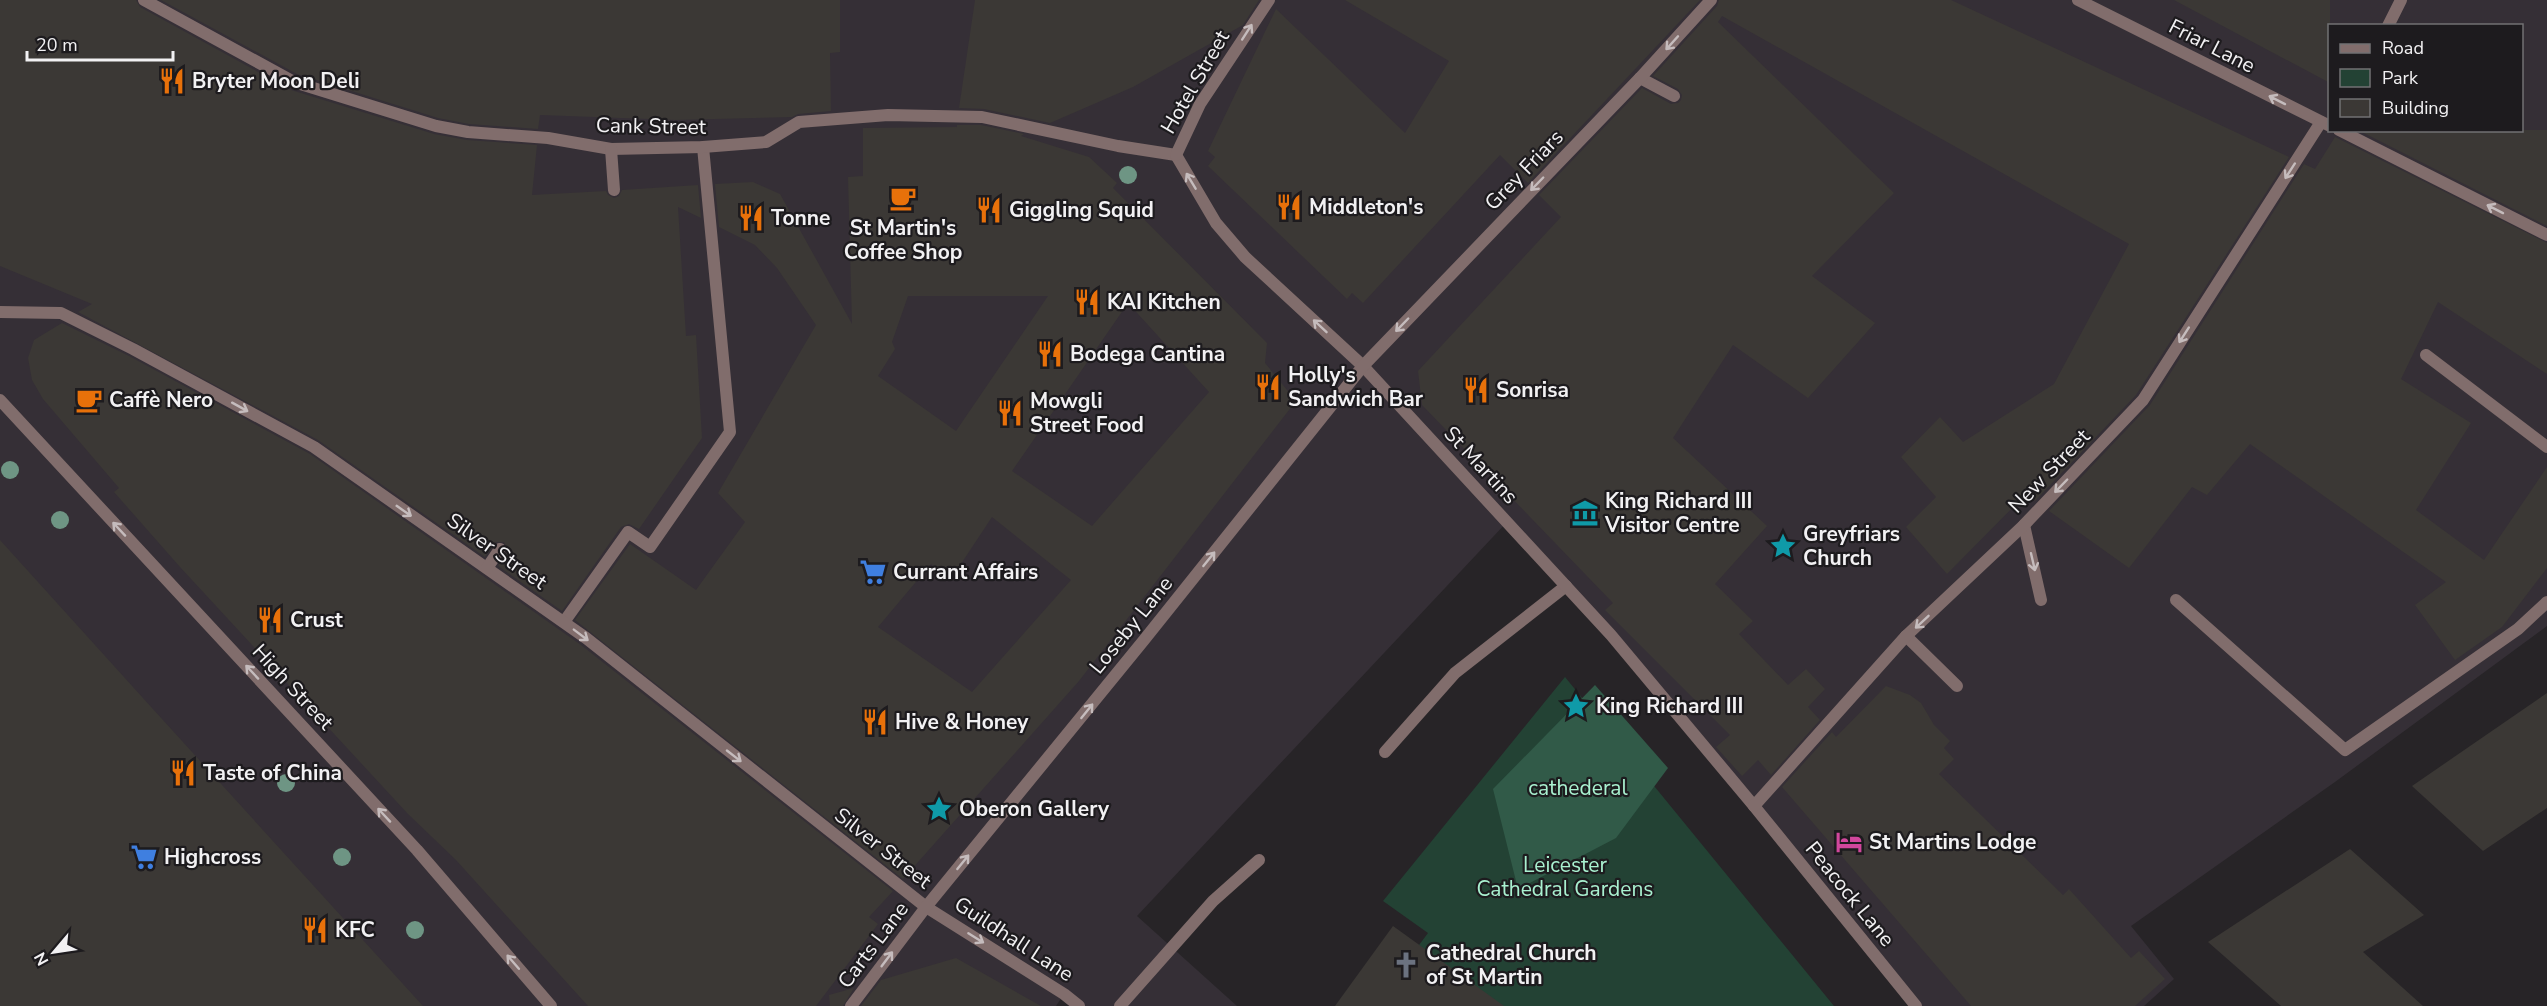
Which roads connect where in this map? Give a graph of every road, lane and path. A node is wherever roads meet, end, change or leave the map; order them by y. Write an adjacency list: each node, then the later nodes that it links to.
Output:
1 (144, 0): 12 (street, Cank Street)
2 (1269, 0): 13 (street, Hotel Street, one-way to 2)
3 (1711, 0): 7 (street, Grey Friars, one-way to 7)
4 (2078, 0): 9 (street, Friar Lane, one-way to 4)
5 (2401, 0): 6 (street)
6 (2389, 24)
7 (1640, 78): 8 (street); 18 (street, Grey Friars, one-way to 18)
8 (1674, 96)
9 (2325, 124): 21 (street, New Street, one-way to 21)
10 (2343, 132): 15 (street, one-way to 10)
11 (703, 147): 12 (street, Cank Street); 13 (street, Cank Street); 28 (street)
12 (611, 149): 14 (street)
13 (1176, 155): 18 (street, St Martins, one-way to 13)
14 (614, 190)
15 (2547, 235)
16 (0, 312): 23 (street, Silver Street, one-way to 23)
17 (2426, 355): 20 (street)
18 (1363, 366): 24 (street, St Martins); 34 (street, Loseby Lane, one-way to 18)
19 (0, 400): 35 (street, High Street, one-way to 19)
20 (2547, 447)
21 (2025, 525): 25 (street, one-way to 25); 29 (street, New Street, one-way to 29)
22 (500, 549): 23 (street)
23 (487, 568): 28 (street, Silver Street)
24 (1566, 586): 31 (street); 32 (street, St Martins)
25 (2041, 600)
26 (2176, 600): 27 (street)
27 (2547, 602)
28 (564, 622): 34 (street, Silver Street, one-way to 34)
29 (1906, 636): 30 (street); 32 (street, New Street)
30 (1957, 686)
31 (1384, 752)
32 (1754, 806): 39 (street, Peacock Lane)
33 (1259, 860): 38 (street)
34 (926, 907): 36 (street, Carts Lane, one-way to 34); 37 (street, Guildhall Lane, one-way to 37)
35 (551, 1006)
36 (851, 1006)
37 (1079, 1006)
38 (1120, 1006)
39 (1916, 1006)

